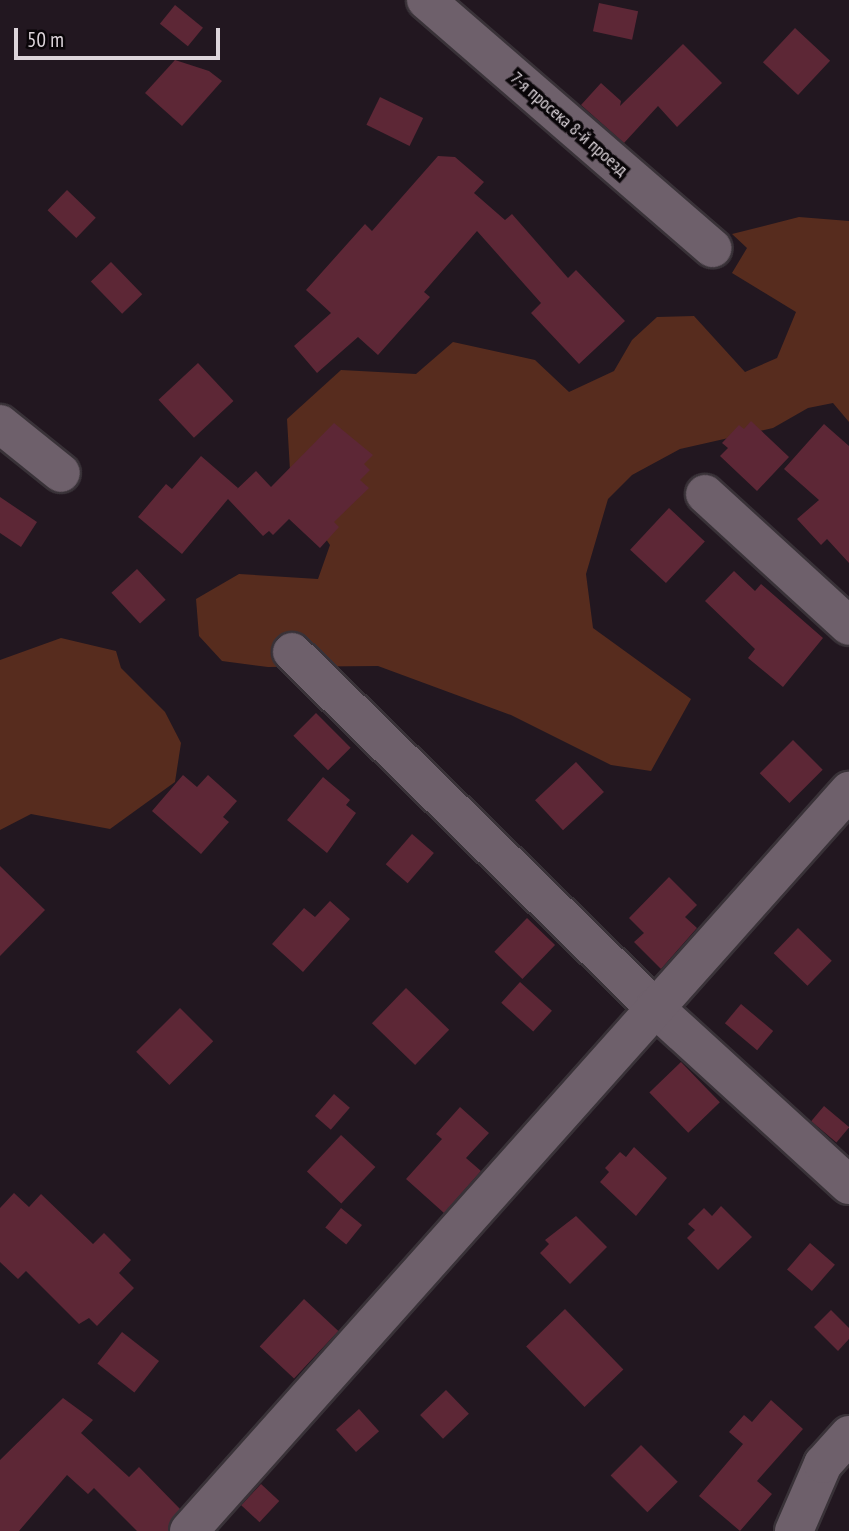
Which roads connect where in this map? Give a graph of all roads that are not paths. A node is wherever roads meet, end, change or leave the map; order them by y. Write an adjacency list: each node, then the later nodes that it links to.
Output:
1 (426, 0): 2 (street, 7-я просека 8-й проезд)
2 (712, 248)
3 (0, 424): 4 (street)
4 (61, 473)
5 (705, 494): 6 (street)
6 (849, 626)
7 (292, 652): 9 (street)
8 (849, 791): 9 (street)
9 (654, 1007): 10 (street); 12 (street)
10 (849, 1185)
11 (849, 1436): 13 (street)
12 (189, 1531)
13 (794, 1531)

